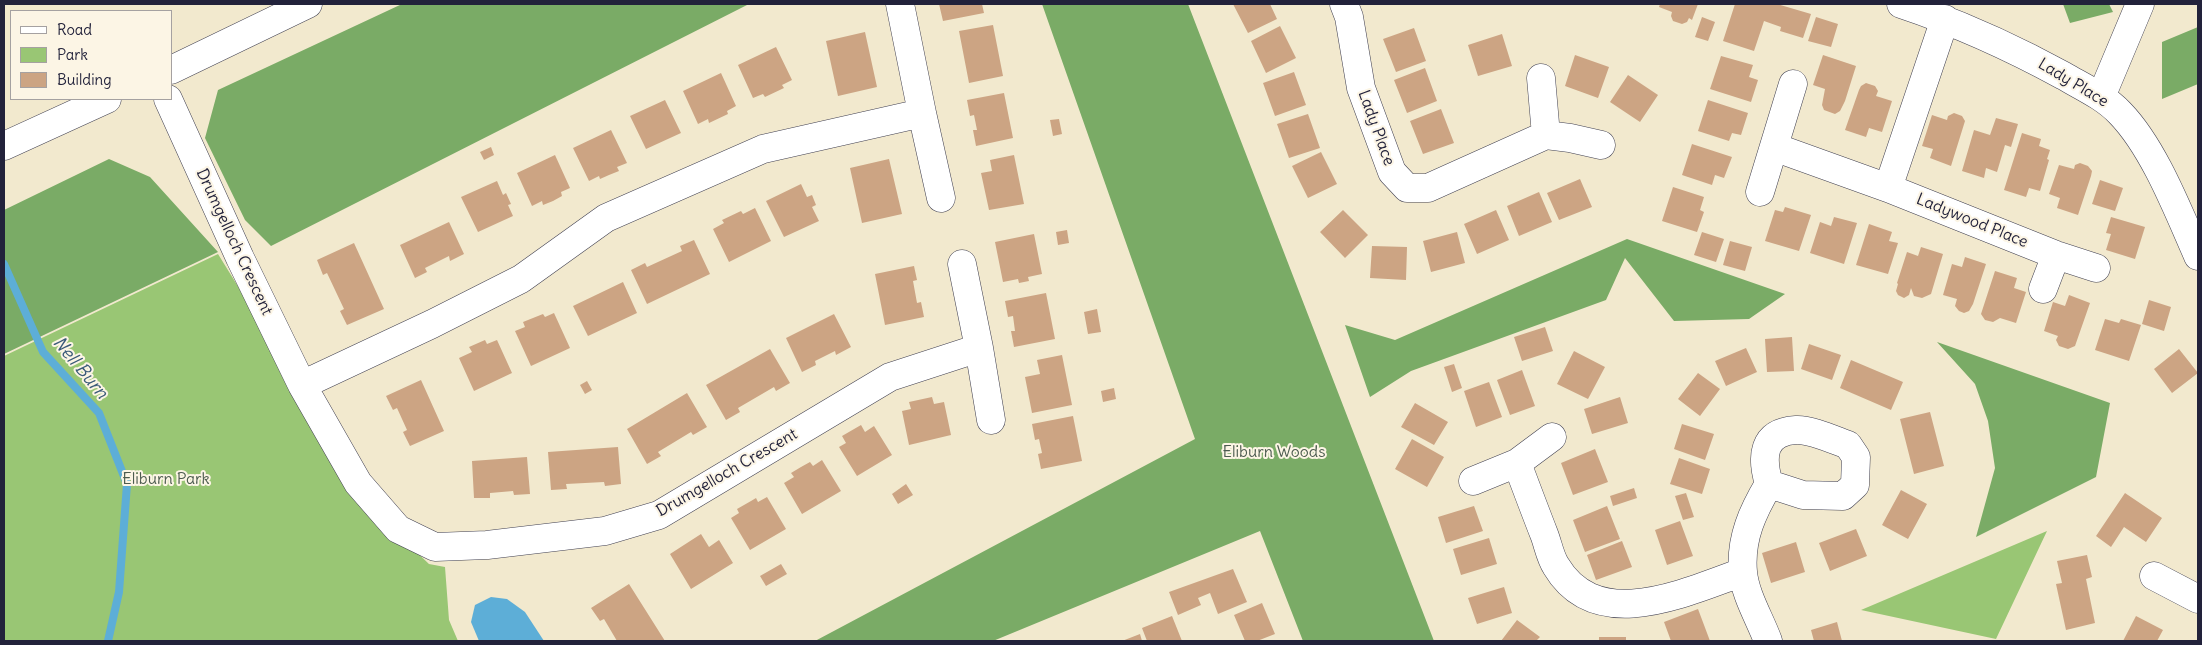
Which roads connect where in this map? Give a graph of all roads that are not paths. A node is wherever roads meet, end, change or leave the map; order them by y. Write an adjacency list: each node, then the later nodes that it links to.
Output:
1 (308, 4): 7 (street)
2 (900, 4): 13 (street)
3 (1344, 4): 14 (street, Lady Place)
4 (1901, 4): 6 (street, Lady Place)
5 (2140, 4): 10 (street)
6 (1945, 19): 10 (street, Lady Place); 18 (street)
7 (172, 70)
8 (1540, 78): 14 (street)
9 (1793, 84): 17 (street)
10 (2101, 97): 22 (street, Lady Place)
11 (105, 100): 15 (street)
12 (168, 100): 27 (street, Drumgelloch Crescent)
13 (922, 113): 20 (street); 27 (street)
14 (1546, 135): 16 (street)
15 (14, 142)
16 (1601, 145)
17 (1774, 147): 18 (street, Ladywood Place); 19 (street)
18 (1888, 188): 21 (street, Ladywood Place)
19 (1760, 192)
20 (941, 198)
21 (2056, 255): 24 (street, Ladywood Place); 25 (street)
22 (2198, 256)
23 (962, 264): 26 (street)
24 (2096, 268)
25 (2043, 289)
26 (979, 348): 27 (street, Drumgelloch Crescent); 28 (street)
27 (302, 385)
28 (991, 420)
29 (1552, 437): 30 (street)
30 (1517, 463): 31 (street); 33 (street)
31 (1473, 481)
32 (1769, 484): 33 (street)
33 (1743, 572): 36 (street)
34 (2154, 576): 35 (street)
35 (2198, 599)
36 (1768, 641)

